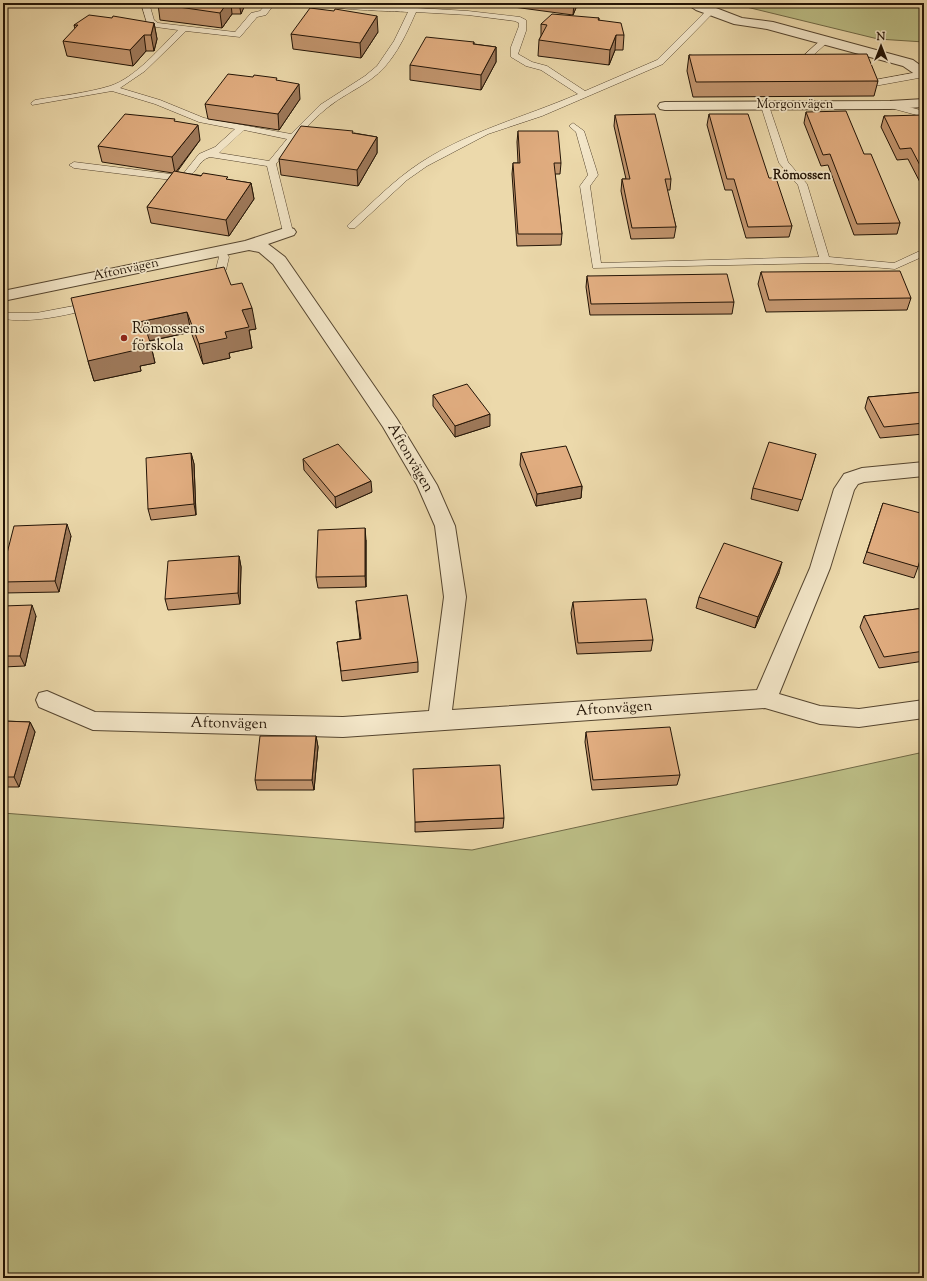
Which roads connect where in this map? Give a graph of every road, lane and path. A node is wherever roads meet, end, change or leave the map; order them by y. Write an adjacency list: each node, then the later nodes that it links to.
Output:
1 (145, 3): 8 (lane)
2 (271, 3): 8 (lane)
3 (321, 3): 5 (lane)
4 (692, 3): 7 (street)
5 (337, 4): 6 (lane)
6 (414, 6): 14 (lane); 23 (lane)
7 (711, 11): 9 (street); 14 (lane)
8 (184, 29): 13 (lane)
9 (826, 40): 10 (lane); 11 (street)
10 (808, 70)
11 (924, 74): 12 (lane)
12 (869, 84)
13 (113, 88): 15 (lane); 22 (lane)
14 (584, 94): 27 (lane)
15 (35, 103)
16 (924, 103): 17 (street, Morgonvägen)
17 (890, 105): 19 (street, Morgonvägen); 20 (lane)
18 (666, 106): 19 (street, Morgonvägen)
19 (765, 106): 32 (lane)
20 (924, 114)
21 (573, 126): 32 (lane)
22 (241, 128): 23 (lane); 24 (lane)
23 (293, 137): 25 (lane)
24 (210, 154): 25 (lane); 26 (lane)
25 (271, 164): 28 (lane)
26 (74, 165)
27 (352, 226)
28 (288, 232): 29 (street, Aftonvägen)
29 (249, 245): 30 (street, Aftonvägen); 41 (street, Aftonvägen)
30 (220, 250): 33 (lane); 34 (street, Aftonvägen)
31 (924, 252): 32 (lane)
32 (825, 260)
33 (196, 283)
34 (3, 296)
35 (99, 304): 36 (lane)
36 (3, 316)
37 (924, 469): 39 (street)
38 (47, 700): 41 (street, Aftonvägen)
39 (765, 700): 40 (street, Aftonvägen); 41 (street, Aftonvägen)
40 (924, 708)
41 (439, 720)

